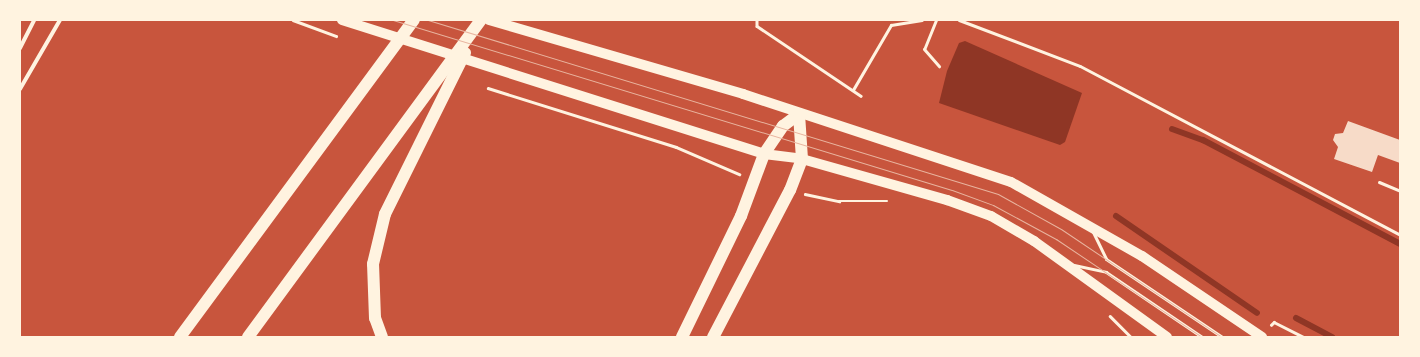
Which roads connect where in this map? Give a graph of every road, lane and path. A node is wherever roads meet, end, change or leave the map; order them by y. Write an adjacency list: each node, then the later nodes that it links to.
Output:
1 (34, 20): 13 (street)
2 (60, 20): 16 (street)
3 (293, 20): 12 (path)
4 (342, 20): 20 (main road)
5 (414, 20): 31 (highway)
6 (481, 20): 32 (highway); 33 (highway)
7 (489, 20): 19 (main road)
8 (757, 20): 17 (path)
9 (922, 20): 17 (path)
10 (936, 20): 14 (lane)
11 (959, 20): 28 (lane)
12 (342, 38)
13 (20, 48)
14 (939, 66)
15 (488, 88): 22 (path)
16 (20, 89)
17 (853, 90): 18 (path)
18 (862, 96)
19 (800, 114): 20 (highway); 21 (highway); 27 (main road)
20 (764, 154): 21 (main road); 22 (highway)
21 (802, 159): 24 (highway); 29 (main road)
22 (756, 179): 34 (highway)
23 (1379, 182): 25 (lane)
24 (790, 190): 26 (path); 35 (highway)
25 (1400, 191)
26 (894, 201)
27 (1092, 229): 38 (lane); 39 (main road)
28 (1400, 235)
29 (1066, 263): 36 (main road); 37 (lane)
30 (1274, 322): 40 (path)
31 (180, 337)
32 (248, 337)
33 (382, 337)
34 (682, 337)
35 (713, 337)
36 (1167, 337)
37 (1202, 337)
38 (1222, 337)
39 (1262, 337)
40 (1303, 337)

